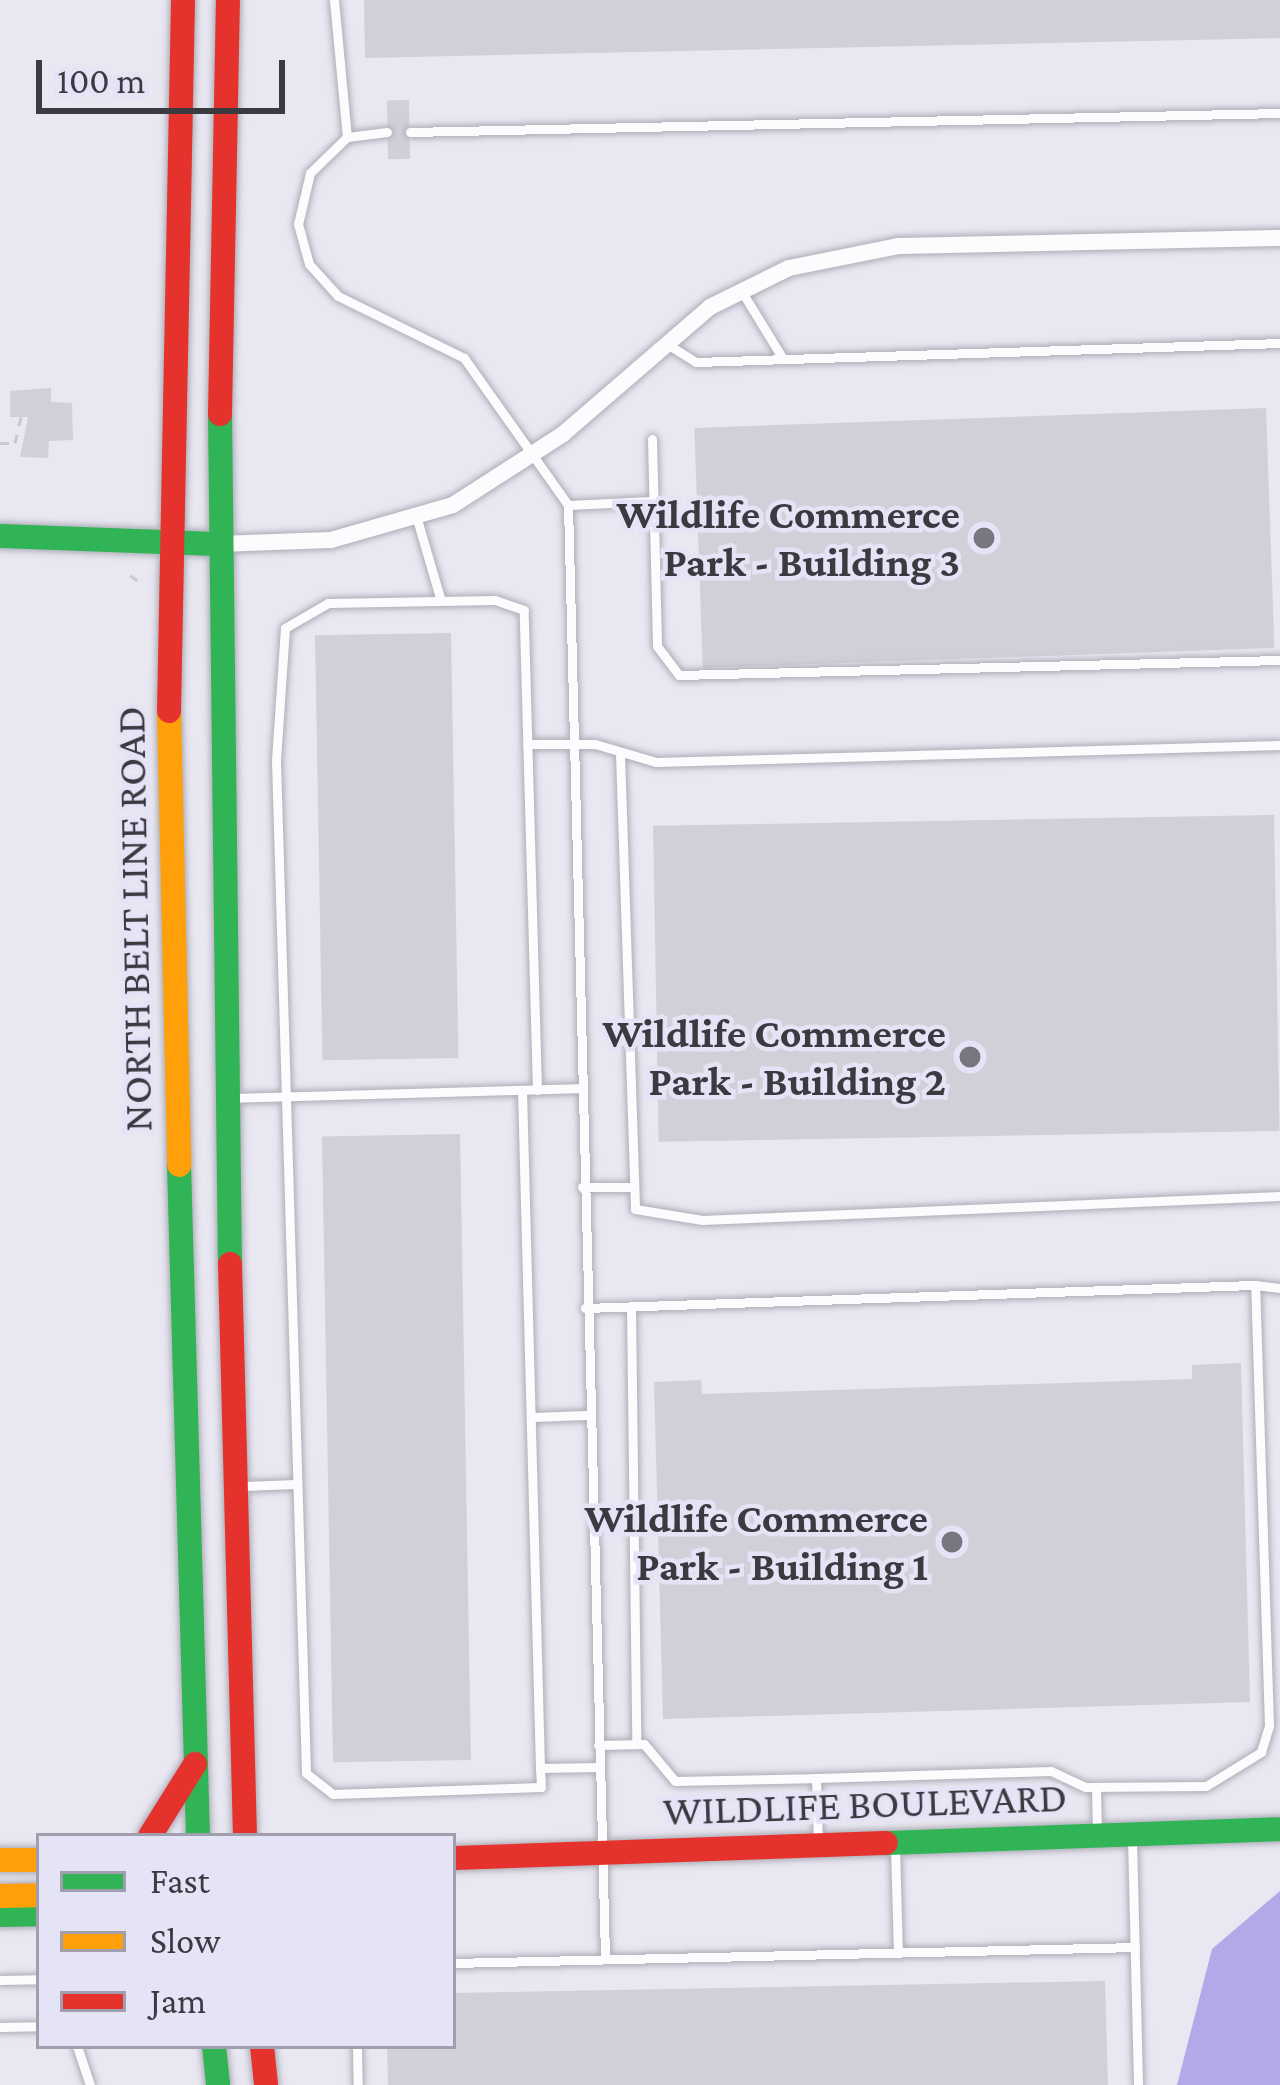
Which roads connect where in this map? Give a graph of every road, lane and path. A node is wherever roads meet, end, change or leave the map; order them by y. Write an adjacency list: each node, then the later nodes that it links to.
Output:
1 (183, 0): 21 (main road, NORTH BELT LINE ROAD)
2 (227, 0): 22 (main road, NORTH BELT LINE ROAD)
3 (334, 0): 7 (lane)
4 (1280, 112): 6 (lane)
5 (387, 132): 7 (lane)
6 (410, 132)
7 (346, 137): 16 (lane)
8 (1280, 238): 9 (street)
9 (741, 291): 10 (street); 12 (lane)
10 (663, 341): 12 (lane); 16 (street)
11 (1280, 343): 12 (lane)
12 (783, 359)
13 (21, 417): 15 (path)
14 (652, 439): 17 (lane)
15 (0, 443)
16 (533, 456): 18 (lane); 19 (street)
17 (653, 501): 18 (lane); 26 (lane)
18 (568, 505): 28 (lane)
19 (417, 519): 22 (street); 25 (lane)
20 (0, 536): 21 (main road)
21 (172, 541): 22 (main road); 50 (main road, NORTH BELT LINE ROAD)
22 (218, 544): 35 (main road, NORTH BELT LINE ROAD)
23 (130, 574): 24 (path)
24 (138, 581)
25 (441, 601): 27 (lane); 34 (lane)
26 (1280, 660)
27 (527, 744): 28 (lane); 33 (lane)
28 (575, 744): 30 (lane); 31 (lane)
29 (1280, 745): 30 (lane)
30 (620, 754): 37 (lane)
31 (581, 1088): 33 (lane); 36 (lane)
32 (522, 1090): 33 (lane); 34 (lane); 44 (lane)
33 (537, 1090)
34 (289, 1096): 35 (lane); 45 (lane)
35 (224, 1099): 46 (main road, NORTH BELT LINE ROAD)
36 (582, 1187): 37 (lane); 42 (lane)
37 (628, 1187): 38 (lane)
38 (1280, 1196)
39 (1255, 1285): 40 (lane); 41 (lane); 47 (lane)
40 (1280, 1288)
41 (631, 1306): 42 (lane); 48 (lane)
42 (585, 1308): 43 (lane)
43 (588, 1415): 44 (lane); 49 (lane)
44 (530, 1417): 52 (lane)
45 (297, 1484): 46 (lane); 52 (lane)
46 (232, 1486): 59 (main road, NORTH BELT LINE ROAD)
47 (1275, 1726): 54 (lane)
48 (636, 1744): 49 (lane); 53 (lane)
49 (598, 1745): 51 (lane)
50 (195, 1764): 57 (main road); 58 (main road, NORTH BELT LINE ROAD)
51 (599, 1767): 52 (lane); 63 (lane)
52 (540, 1768)
53 (816, 1778): 54 (lane); 62 (lane)
54 (1096, 1787): 60 (lane)
55 (1280, 1829): 56 (main road, WILDLIFE BOULEVARD)
56 (1132, 1832): 60 (main road, WILDLIFE BOULEVARD); 71 (lane)
57 (152, 1833)
58 (198, 1833)
59 (245, 1833)
60 (1097, 1834): 61 (main road, WILDLIFE BOULEVARD)
61 (894, 1842): 62 (main road, WILDLIFE BOULEVARD); 72 (lane)
62 (818, 1845): 63 (main road, WILDLIFE BOULEVARD)
63 (602, 1853): 64 (main road, WILDLIFE BOULEVARD); 73 (lane)
64 (456, 1858)
65 (0, 1860): 66 (main road)
66 (36, 1860)
67 (36, 1895): 68 (main road)
68 (0, 1897)
69 (0, 1915): 70 (main road)
70 (36, 1915)
71 (1135, 1947): 72 (lane); 87 (lane)
72 (898, 1953): 73 (lane)
73 (605, 1959): 74 (lane)
74 (456, 1963)
75 (36, 1978): 76 (lane)
76 (0, 1980)
77 (36, 2026): 78 (lane)
78 (0, 2027)
79 (77, 2049): 83 (lane)
80 (214, 2049): 84 (main road)
81 (262, 2049): 85 (main road)
82 (356, 2049): 86 (lane)
83 (90, 2085)
84 (218, 2085)
85 (266, 2085)
86 (358, 2085)
87 (1138, 2085)

